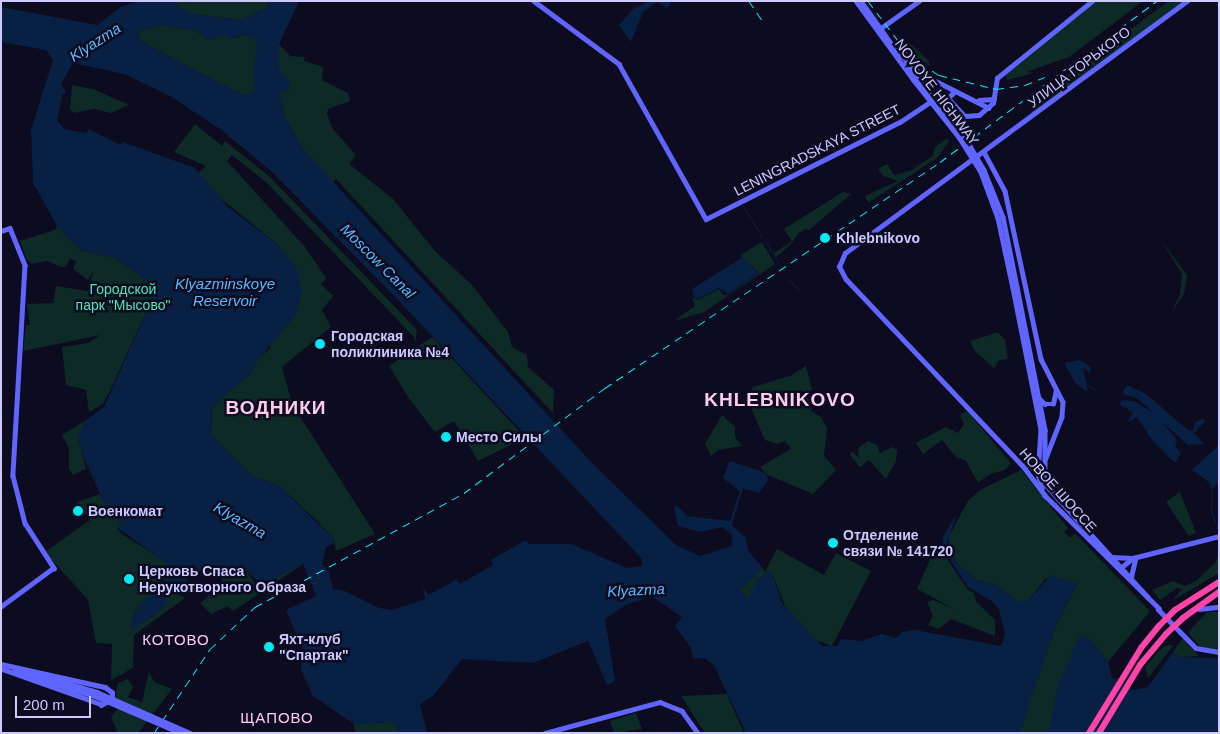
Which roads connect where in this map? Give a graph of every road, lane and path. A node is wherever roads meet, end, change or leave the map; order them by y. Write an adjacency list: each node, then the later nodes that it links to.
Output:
1 (534, 1): 14 (street, LENINGRADSKAYA STREET)
2 (856, 1): 7 (street, NOVOYE HIGHWAY)
3 (861, 1): 7 (street, NOVOYE HIGHWAY)
4 (919, 1): 7 (street)
5 (1092, 1): 11 (street)
6 (1187, 1): 16 (street, УЛИЦА ГОРЬКОГО)
7 (878, 29): 8 (street, NOVOYE HIGHWAY); 9 (street, NOVOYE HIGHWAY)
8 (894, 47): 9 (street, NOVOYE HIGHWAY); 10 (street)
9 (915, 78): 15 (street, NOVOYE HIGHWAY, bridge); 22 (street, NOVOYE HIGHWAY, bridge)
10 (965, 94): 12 (street); 15 (street, bridge)
11 (994, 98): 12 (street); 13 (street)
12 (978, 100): 13 (street); 14 (street)
13 (989, 108): 14 (street)
14 (979, 115)
15 (958, 128): 22 (street, NOVOYE HIGHWAY, bridge)
16 (992, 146): 17 (street, УЛИЦА ГОРЬКОГО); 19 (street)
17 (984, 152): 18 (street, УЛИЦА ГОРЬКОГО); 19 (street)
18 (976, 158): 19 (street); 21 (street, УЛИЦА ГОРЬКОГО)
19 (990, 161): 24 (street)
20 (1, 231): 35 (street)
21 (839, 267): 26 (street, НОВОЕ ШОССЕ)
22 (1015, 288): 23 (street); 25 (street)
23 (1036, 385): 24 (street); 25 (street)
24 (1055, 386): 25 (street)
25 (1041, 465): 26 (street); 27 (street); 30 (street, НОВОЕ ШОССЕ)
26 (1025, 469): 27 (street, НОВОЕ ШОССЕ)
27 (1053, 504): 30 (street, НОВОЕ ШОССЕ)
28 (1219, 536): 29 (street)
29 (1137, 556): 30 (street); 31 (street); 32 (street)
30 (1108, 558): 31 (street, НОВОЕ ШОССЕ)
31 (1119, 569): 32 (street, НОВОЕ ШОССЕ); 37 (street, НОВОЕ ШОССЕ)
32 (1133, 581): 37 (street, НОВОЕ ШОССЕ)
33 (1219, 582): 47 (highway, bridge)
34 (1219, 592): 38 (highway)
35 (1, 607)
36 (1219, 607): 38 (street)
37 (1159, 609): 39 (street)
38 (1183, 617): 48 (highway, bridge)
39 (1219, 652)
40 (1, 664): 41 (street); 42 (street)
41 (1, 669): 42 (street)
42 (96, 694): 43 (street, bridge); 44 (street, bridge)
43 (181, 733)
44 (190, 733)
45 (545, 733): 46 (street)
46 (698, 733)
47 (1090, 733)
48 (1099, 733)

